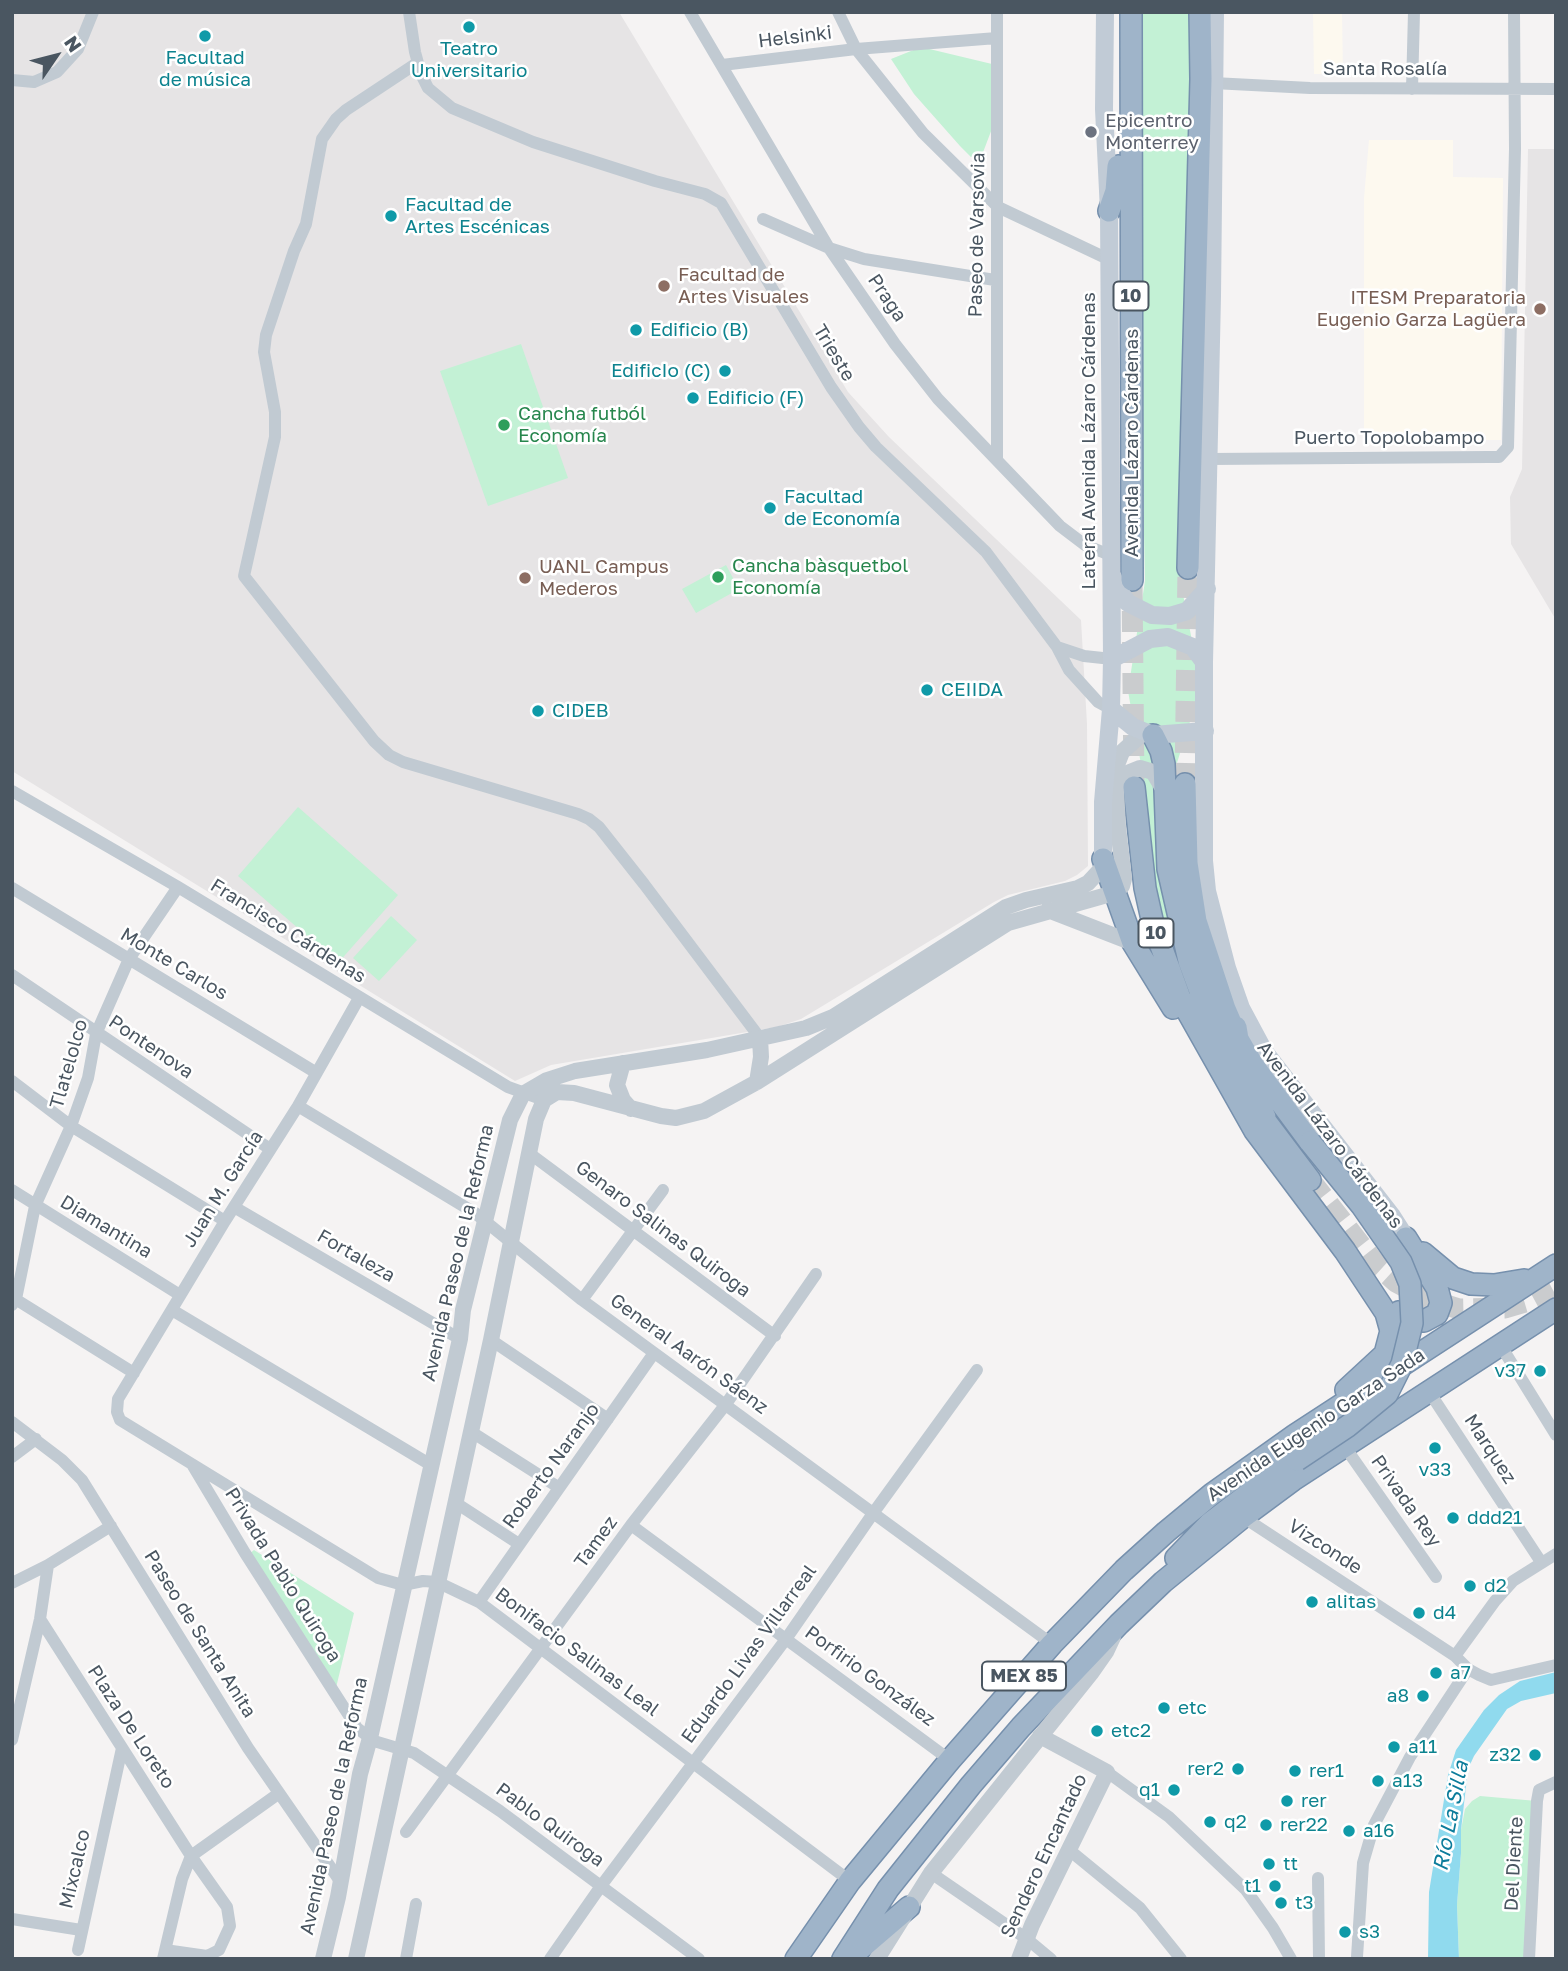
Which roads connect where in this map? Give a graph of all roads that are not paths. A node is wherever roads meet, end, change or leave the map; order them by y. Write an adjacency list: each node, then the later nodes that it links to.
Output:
1 (93, 12): 17 (street)
2 (409, 12): 15 (street, Trieste)
3 (690, 12): 16 (street, Praga)
4 (838, 12): 14 (street)
5 (997, 12): 13 (street, Paseo de Varsovia)
6 (1105, 12): 24 (main road, Lateral Avenida Lázaro Cárdenas)
7 (1131, 12): 22 (highway, Avenida Lázaro Cárdenas / 10)
8 (1200, 12): 32 (highway)
9 (1209, 12): 21 (highway)
10 (1215, 12): 21 (main road)
11 (1414, 12): 18 (street)
12 (1514, 12): 20 (street, Puerto Topolobampo)
13 (997, 38): 14 (street, Helsinki); 23 (street, Paseo de Varsovia)
14 (856, 49): 16 (street, Helsinki); 23 (street)
15 (417, 63): 35 (street, Trieste); 56 (street)
16 (722, 65): 26 (street, Praga)
17 (12, 80)
18 (1412, 89): 20 (street, Santa Rosalía); 21 (street, Santa Rosalía)
19 (1556, 89): 20 (street, Santa Rosalía)
20 (1515, 90): 30 (street, Puerto Topolobampo)
21 (1213, 91): 30 (main road)
22 (1130, 122): 24 (highway); 33 (highway, Avenida Lázaro Cárdenas / 10)
23 (998, 207): 27 (street); 28 (street, Paseo de Varsovia)
24 (1109, 211): 27 (main road, Lateral Avenida Lázaro Cárdenas)
25 (763, 219): 26 (street)
26 (829, 248): 28 (street); 29 (street, Praga)
27 (1108, 258): 31 (main road, Lateral Avenida Lázaro Cárdenas)
28 (995, 279): 29 (street, Paseo de Varsovia)
29 (997, 458): 31 (street, Praga)
30 (1209, 459): 34 (main road)
31 (1111, 561): 34 (main road); 36 (main road, Lateral Avenida Lázaro Cárdenas)
32 (1188, 568)
33 (1132, 580)
34 (1207, 589): 37 (main road)
35 (1057, 647): 36 (street); 38 (street, Trieste)
36 (1112, 659): 37 (main road); 38 (main road, Lateral Avenida Lázaro Cárdenas)
37 (1204, 662): 39 (main road, Avenida Lázaro Cárdenas)
38 (1111, 709): 40 (main road); 45 (main road, Lateral Avenida Lázaro Cárdenas)
39 (1205, 731): 40 (main road); 52 (main road, Avenida Lázaro Cárdenas)
40 (1148, 734): 42 (street); 43 (highway)
41 (1185, 784): 57 (highway, Avenida Lázaro Cárdenas / 10)
42 (1125, 786): 43 (street); 48 (street); 59 (highway, 10)
43 (1164, 790): 68 (highway)
44 (12, 791): 46 (street, Francisco Cárdenas)
45 (1102, 863): 48 (highway); 56 (street)
46 (178, 887): 51 (street, Tlatelolco); 54 (street, Francisco Cárdenas)
47 (12, 888): 51 (street, Monte Carlos)
48 (1114, 893): 49 (street); 50 (highway)
49 (1048, 910): 50 (street); 62 (street)
50 (1133, 943): 64 (highway)
51 (129, 959): 55 (street, Tlatelolco); 60 (street, Monte Carlos)
52 (1227, 968): 57 (highway); 80 (main road, Avenida Lázaro Cárdenas)
53 (12, 975): 55 (street, Pontenova)
54 (359, 998): 60 (street, Juan M. García); 63 (street, Francisco Cárdenas)
55 (96, 1034): 69 (street, Tlatelolco); 70 (street, Pontenova)
56 (760, 1038): 58 (street); 62 (street)
57 (1238, 1039): 121 (highway, 10, bridge)
58 (623, 1063): 63 (street); 67 (street)
59 (1218, 1067): 64 (highway, 10); 68 (highway)
60 (315, 1072): 66 (street, Juan M. García)
61 (12, 1081): 69 (street)
62 (757, 1082): 67 (street)
63 (523, 1094): 65 (street, Francisco Cárdenas); 77 (street, Avenida Paseo de la Reforma)
64 (1235, 1096): 82 (highway, 10)
65 (544, 1100): 67 (street); 71 (street)
66 (298, 1106): 70 (street, Juan M. García); 77 (street, General Aarón Sáenz)
67 (631, 1109)
68 (1265, 1117): 72 (highway)
69 (71, 1126): 75 (street, Tlatelolco); 78 (street)
70 (270, 1149): 76 (street, Juan M. García)
71 (529, 1153): 79 (street, Genaro Salinas Quiroga); 81 (street)
72 (1310, 1180)
73 (12, 1190): 75 (street, Diamantina)
74 (663, 1190): 79 (street)
75 (36, 1206): 86 (street, Diamantina); 87 (street, Tlatelolco)
76 (234, 1207): 78 (street, Juan M. García); 92 (street, Fortaleza)
77 (485, 1220): 81 (street, General Aarón Sáenz); 92 (street, Avenida Paseo de la Reforma)
78 (225, 1221): 86 (street, Juan M. García)
79 (634, 1232): 88 (street); 91 (street, Genaro Salinas Quiroga)
80 (1406, 1238): 82 (highway); 85 (highway)
81 (511, 1243): 88 (street, General Aarón Sáenz); 93 (street)
82 (1345, 1251): 103 (highway)
83 (1556, 1265): 85 (highway, Avenida Eugenio Garza Sada / MEX 85)
84 (816, 1274): 91 (street, Tamez)
85 (1535, 1277): 103 (highway, Avenida Eugenio Garza Sada / MEX 85)
86 (180, 1295): 90 (street, Juan M. García)
87 (13, 1300): 97 (street)
88 (582, 1300): 95 (street, General Aarón Sáenz)
89 (1556, 1309): 94 (highway, Avenida Eugenio Garza Sada / MEX 85)
90 (172, 1310): 97 (street, Juan M. García); 109 (street)
91 (775, 1336): 99 (street, Tamez)
92 (460, 1339): 109 (street, Avenida Paseo de la Reforma)
93 (491, 1340): 100 (street); 102 (street)
94 (1501, 1346): 98 (highway, Avenida Eugenio Garza Sada / MEX 85); 104 (street)
95 (654, 1353): 99 (street, General Aarón Sáenz); 100 (street, Roberto Naranjo)
96 (977, 1370): 112 (street, Eduardo Livas Villarreal)
97 (134, 1373): 108 (street, Juan M. García)
98 (1430, 1393): 106 (highway, Avenida Eugenio Garza Sada / MEX 85); 118 (street, Marquez)
99 (726, 1404): 112 (street, General Aarón Sáenz); 114 (street, Tamez)
100 (608, 1419): 110 (street, Roberto Naranjo)
101 (12, 1422): 105 (street, Paseo de Santa Anita)
102 (470, 1431): 110 (street); 111 (street)
103 (1295, 1435): 129 (highway, Avenida Eugenio Garza Sada / MEX 85)
104 (1556, 1435)
105 (36, 1438): 107 (street); 115 (street, Paseo de Santa Anita)
106 (1345, 1447): 113 (highway, Avenida Eugenio Garza Sada / MEX 85); 120 (street, Privada Rey)
107 (12, 1457)
108 (191, 1463): 124 (street); 137 (street, Privada Pablo Quiroga)
109 (431, 1465): 124 (street, Avenida Paseo de la Reforma)
110 (558, 1487): 116 (street, Roberto Naranjo)
111 (456, 1503): 116 (street); 122 (street)
112 (874, 1512): 128 (street, Eduardo Livas Villarreal); 129 (street, General Aarón Sáenz)
113 (1243, 1517): 121 (highway, Avenida Eugenio Garza Sada / MEX 85); 131 (street, Vizconde)
114 (631, 1525): 128 (street, Porfirio González); 130 (street, Tamez)
115 (111, 1526): 119 (street); 146 (street, Paseo de Santa Anita)
116 (519, 1544): 125 (street, Roberto Naranjo)
117 (1556, 1554): 118 (street)
118 (1541, 1562): 131 (street)
119 (48, 1565): 123 (street); 126 (street)
120 (1436, 1577)
121 (1163, 1581): 127 (highway, Avenida Eugenio Garza Sada / MEX 85)
122 (437, 1582): 124 (street); 125 (street, Bonifacio Salinas Leal); 140 (street)
123 (12, 1583)
124 (403, 1585): 137 (street, Avenida Paseo de la Reforma)
125 (479, 1602): 130 (street, Bonifacio Salinas Leal)
126 (40, 1619): 135 (street); 139 (street, Plaza De Loreto)
127 (1119, 1624): 136 (street); 169 (highway, Avenida Eugenio Garza Sada / MEX 85)
128 (786, 1639): 141 (street, Porfirio González); 142 (street, Eduardo Livas Villarreal)
129 (1052, 1644): 141 (highway, Avenida Eugenio Garza Sada / MEX 85)
130 (541, 1649): 142 (street, Bonifacio Salinas Leal); 144 (street, Tamez)
131 (1455, 1656): 134 (street, Vizconde)
132 (1556, 1665): 134 (street)
133 (12, 1667): 135 (street)
134 (1468, 1669): 162 (street)
135 (27, 1672): 138 (street)
136 (1040, 1736): 143 (street); 150 (street)
137 (370, 1738): 140 (street, Pablo Quiroga); 152 (street, Avenida Paseo de la Reforma)
138 (12, 1740)
139 (122, 1748): 149 (street, Plaza De Loreto); 158 (street, Mixcalco)
140 (400, 1749): 144 (street, Pablo Quiroga); 164 (street)
141 (950, 1759): 153 (highway, Avenida Eugenio Garza Sada / MEX 85)
142 (694, 1765): 153 (street, Bonifacio Salinas Leal); 154 (street, Eduardo Livas Villarreal)
143 (1107, 1772): 148 (street, Sendero Encantado); 175 (street)
144 (448, 1777): 147 (street, Tamez); 154 (street, Pablo Quiroga)
145 (1556, 1782): 177 (street, Del Diente)
146 (278, 1794): 149 (street); 152 (street, Paseo de Santa Anita)
147 (406, 1832)
148 (1068, 1849): 159 (street, Sendero Encantado); 174 (street)
149 (191, 1856): 161 (street, Plaza De Loreto); 161 (street, Plaza De Loreto)
150 (931, 1873): 156 (street); 159 (street)
151 (1318, 1878): 176 (street)
152 (340, 1881): 163 (street, Avenida Paseo de la Reforma)
153 (850, 1881): 168 (highway, Avenida Eugenio Garza Sada / MEX 85)
154 (601, 1886): 166 (street, Eduardo Livas Villarreal); 167 (street, Pablo Quiroga)
155 (416, 1904): 165 (street)
156 (909, 1907): 170 (highway); 171 (street)
157 (12, 1919): 158 (street, Mixcalco)
158 (81, 1930): 160 (street)
159 (1027, 1939): 172 (street, Sendero Encantado); 173 (street)
160 (78, 1950)
161 (164, 1955)
162 (1357, 1957)
163 (323, 1959)
164 (356, 1959)
165 (406, 1959)
166 (550, 1959)
167 (699, 1959)
168 (796, 1959)
169 (843, 1959)
170 (849, 1959)
171 (877, 1959)
172 (1019, 1959)
173 (1051, 1959)
174 (1181, 1959)
175 (1291, 1959)
176 (1319, 1959)
177 (1529, 1959)

